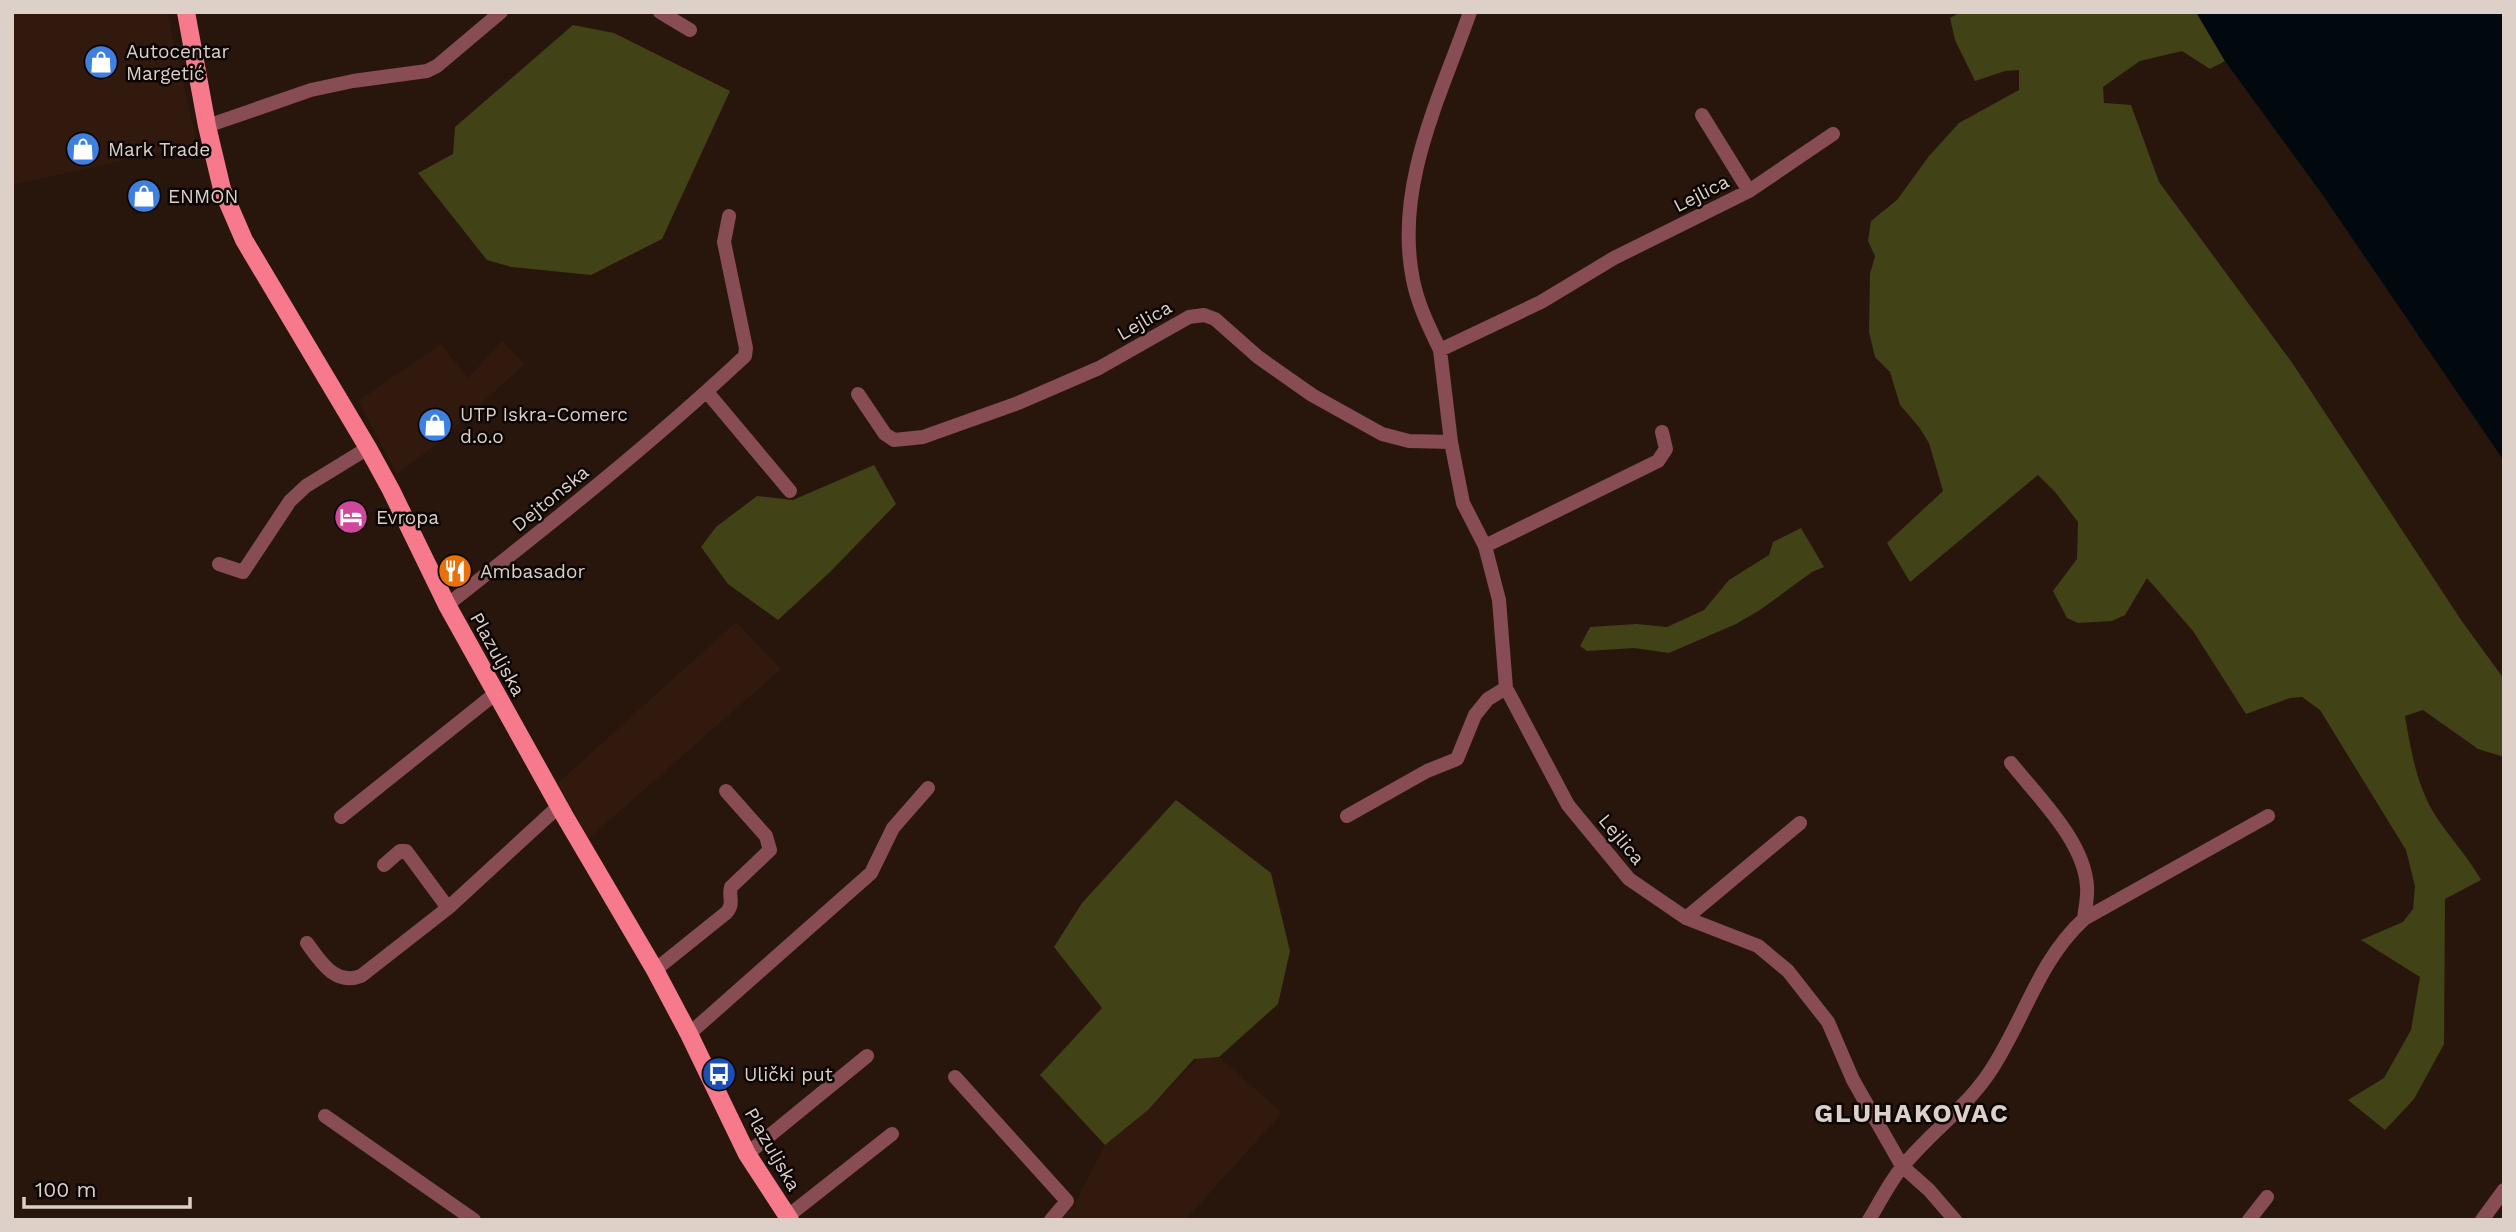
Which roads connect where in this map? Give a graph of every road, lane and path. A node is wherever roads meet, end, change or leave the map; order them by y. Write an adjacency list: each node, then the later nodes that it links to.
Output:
1 (186, 12): 7 (main road, Plazuljska)
2 (501, 12): 7 (street)
3 (660, 12): 5 (street)
4 (1470, 12): 11 (street)
5 (690, 30)
6 (1702, 115): 9 (street)
7 (207, 126): 16 (main road, Plazuljska)
8 (1833, 134): 9 (street, Lejlica)
9 (1749, 191): 11 (street, Lejlica)
10 (729, 216): 12 (street, Dejtonska)
11 (1440, 350): 15 (street, Lejlica)
12 (707, 392): 17 (street); 20 (street, Dejtonska)
13 (858, 394): 15 (street, Lejlica)
14 (1662, 432): 18 (street)
15 (1451, 442): 18 (street, Lejlica)
16 (368, 447): 19 (street); 20 (main road, Plazuljska)
17 (790, 491)
18 (1485, 547): 21 (street, Lejlica)
19 (219, 564)
20 (447, 605): 22 (main road, Plazuljska)
21 (1506, 688): 27 (street); 33 (street, Lejlica)
22 (496, 693): 26 (main road, Plazuljska); 29 (street)
23 (2011, 763): 34 (street)
24 (928, 789): 37 (street)
25 (726, 792): 36 (street)
26 (559, 806): 32 (street); 36 (main road, Plazuljska)
27 (1347, 816)
28 (2268, 816): 34 (street)
29 (341, 817)
30 (1800, 823): 33 (street)
31 (384, 865): 32 (street)
32 (448, 908): 35 (street)
33 (1686, 918): 43 (street, Lejlica)
34 (2084, 919): 43 (street)
35 (307, 943)
36 (655, 970): 37 (main road, Plazuljska)
37 (689, 1034): 42 (main road, Plazuljska)
38 (867, 1056): 42 (street)
39 (955, 1077): 48 (street)
40 (325, 1116): 47 (street)
41 (892, 1134): 46 (street)
42 (747, 1154): 46 (main road, Plazuljska)
43 (1902, 1167): 49 (street); 50 (street, Lejlica)
44 (2504, 1190): 52 (street)
45 (2267, 1197): 51 (street)
46 (789, 1218)
47 (474, 1220)
48 (1051, 1220)
49 (1869, 1220)
50 (1955, 1220)
51 (2249, 1220)
52 (2482, 1220)

